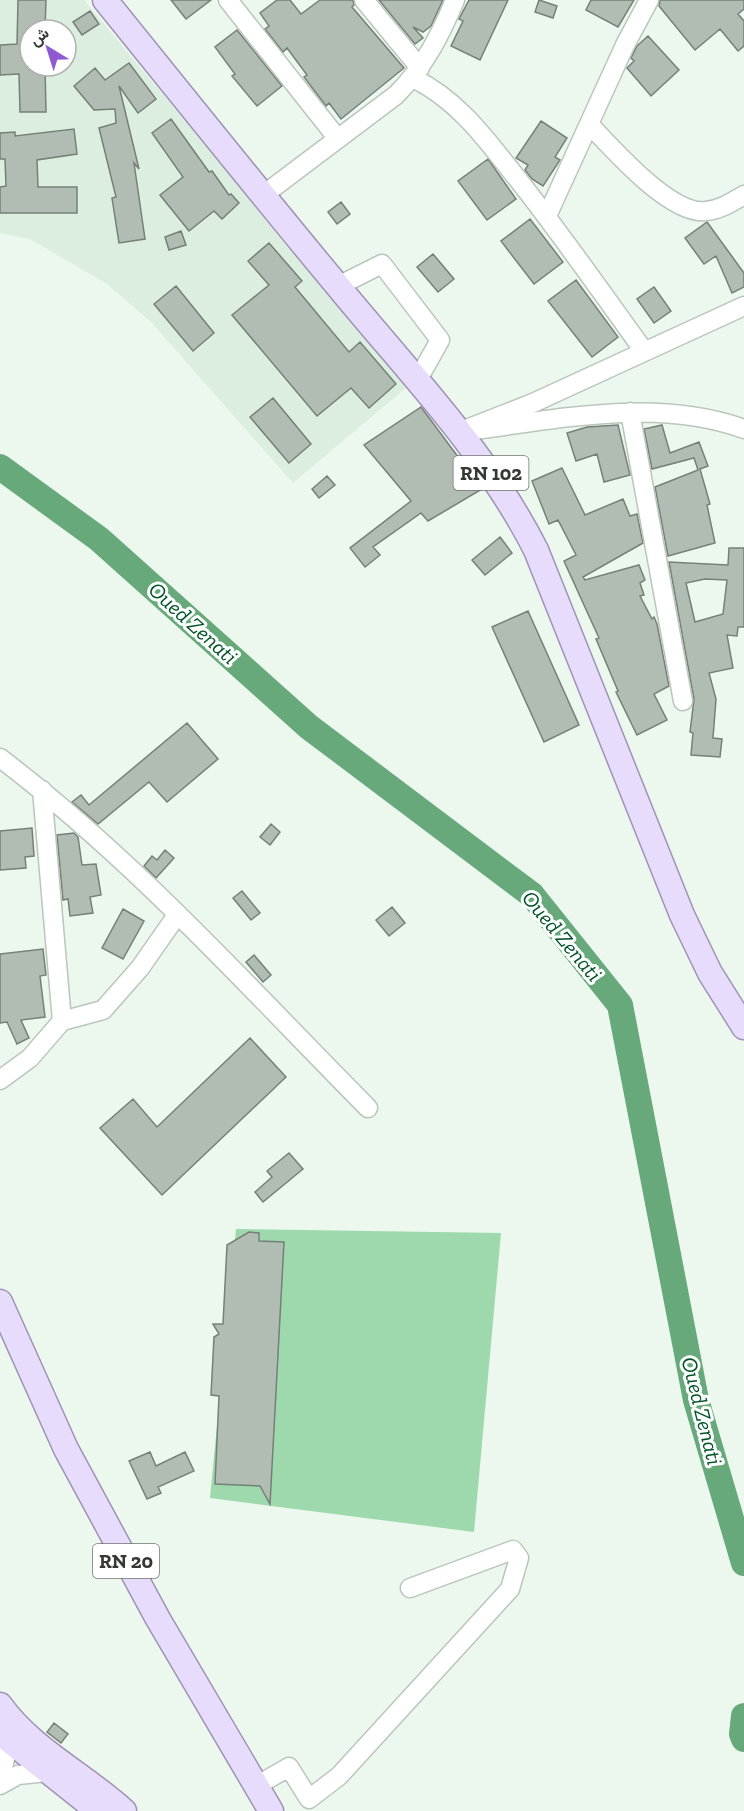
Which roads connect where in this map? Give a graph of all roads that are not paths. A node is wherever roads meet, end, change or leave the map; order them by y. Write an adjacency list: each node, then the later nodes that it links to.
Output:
1 (105, 0): 10 (main road, RN 102)
2 (228, 0): 8 (street)
3 (364, 0): 6 (street)
4 (455, 0): 6 (street)
5 (649, 0): 7 (street)
6 (416, 73): 8 (street); 11 (street)
7 (589, 124): 9 (street); 11 (street)
8 (338, 139): 10 (street)
9 (744, 195)
10 (262, 196): 12 (main road, RN 102)
11 (547, 216): 14 (street)
12 (338, 286): 15 (main road, RN 102); 15 (street)
13 (744, 306): 14 (street)
14 (644, 351): 18 (street)
15 (417, 381): 18 (main road, RN 102)
16 (630, 411): 17 (street); 18 (street); 19 (street)
17 (742, 426)
18 (459, 432): 24 (main road, RN 102)
19 (683, 701)
20 (0, 758): 21 (street)
21 (42, 790): 22 (street); 23 (street)
22 (177, 915): 23 (street); 26 (street)
23 (62, 1021): 25 (street)
24 (744, 1027)
25 (0, 1080)
26 (368, 1108)
27 (0, 1302): 34 (main road, RN 20)
28 (410, 1588): 34 (street)
29 (0, 1705): 36 (main road)
30 (0, 1735): 31 (main road); 32 (street)
31 (47, 1772): 33 (street); 35 (main road)
32 (0, 1781)
33 (0, 1785)
34 (256, 1786): 37 (main road, RN 20)
35 (98, 1811)
36 (124, 1811)
37 (271, 1811)

